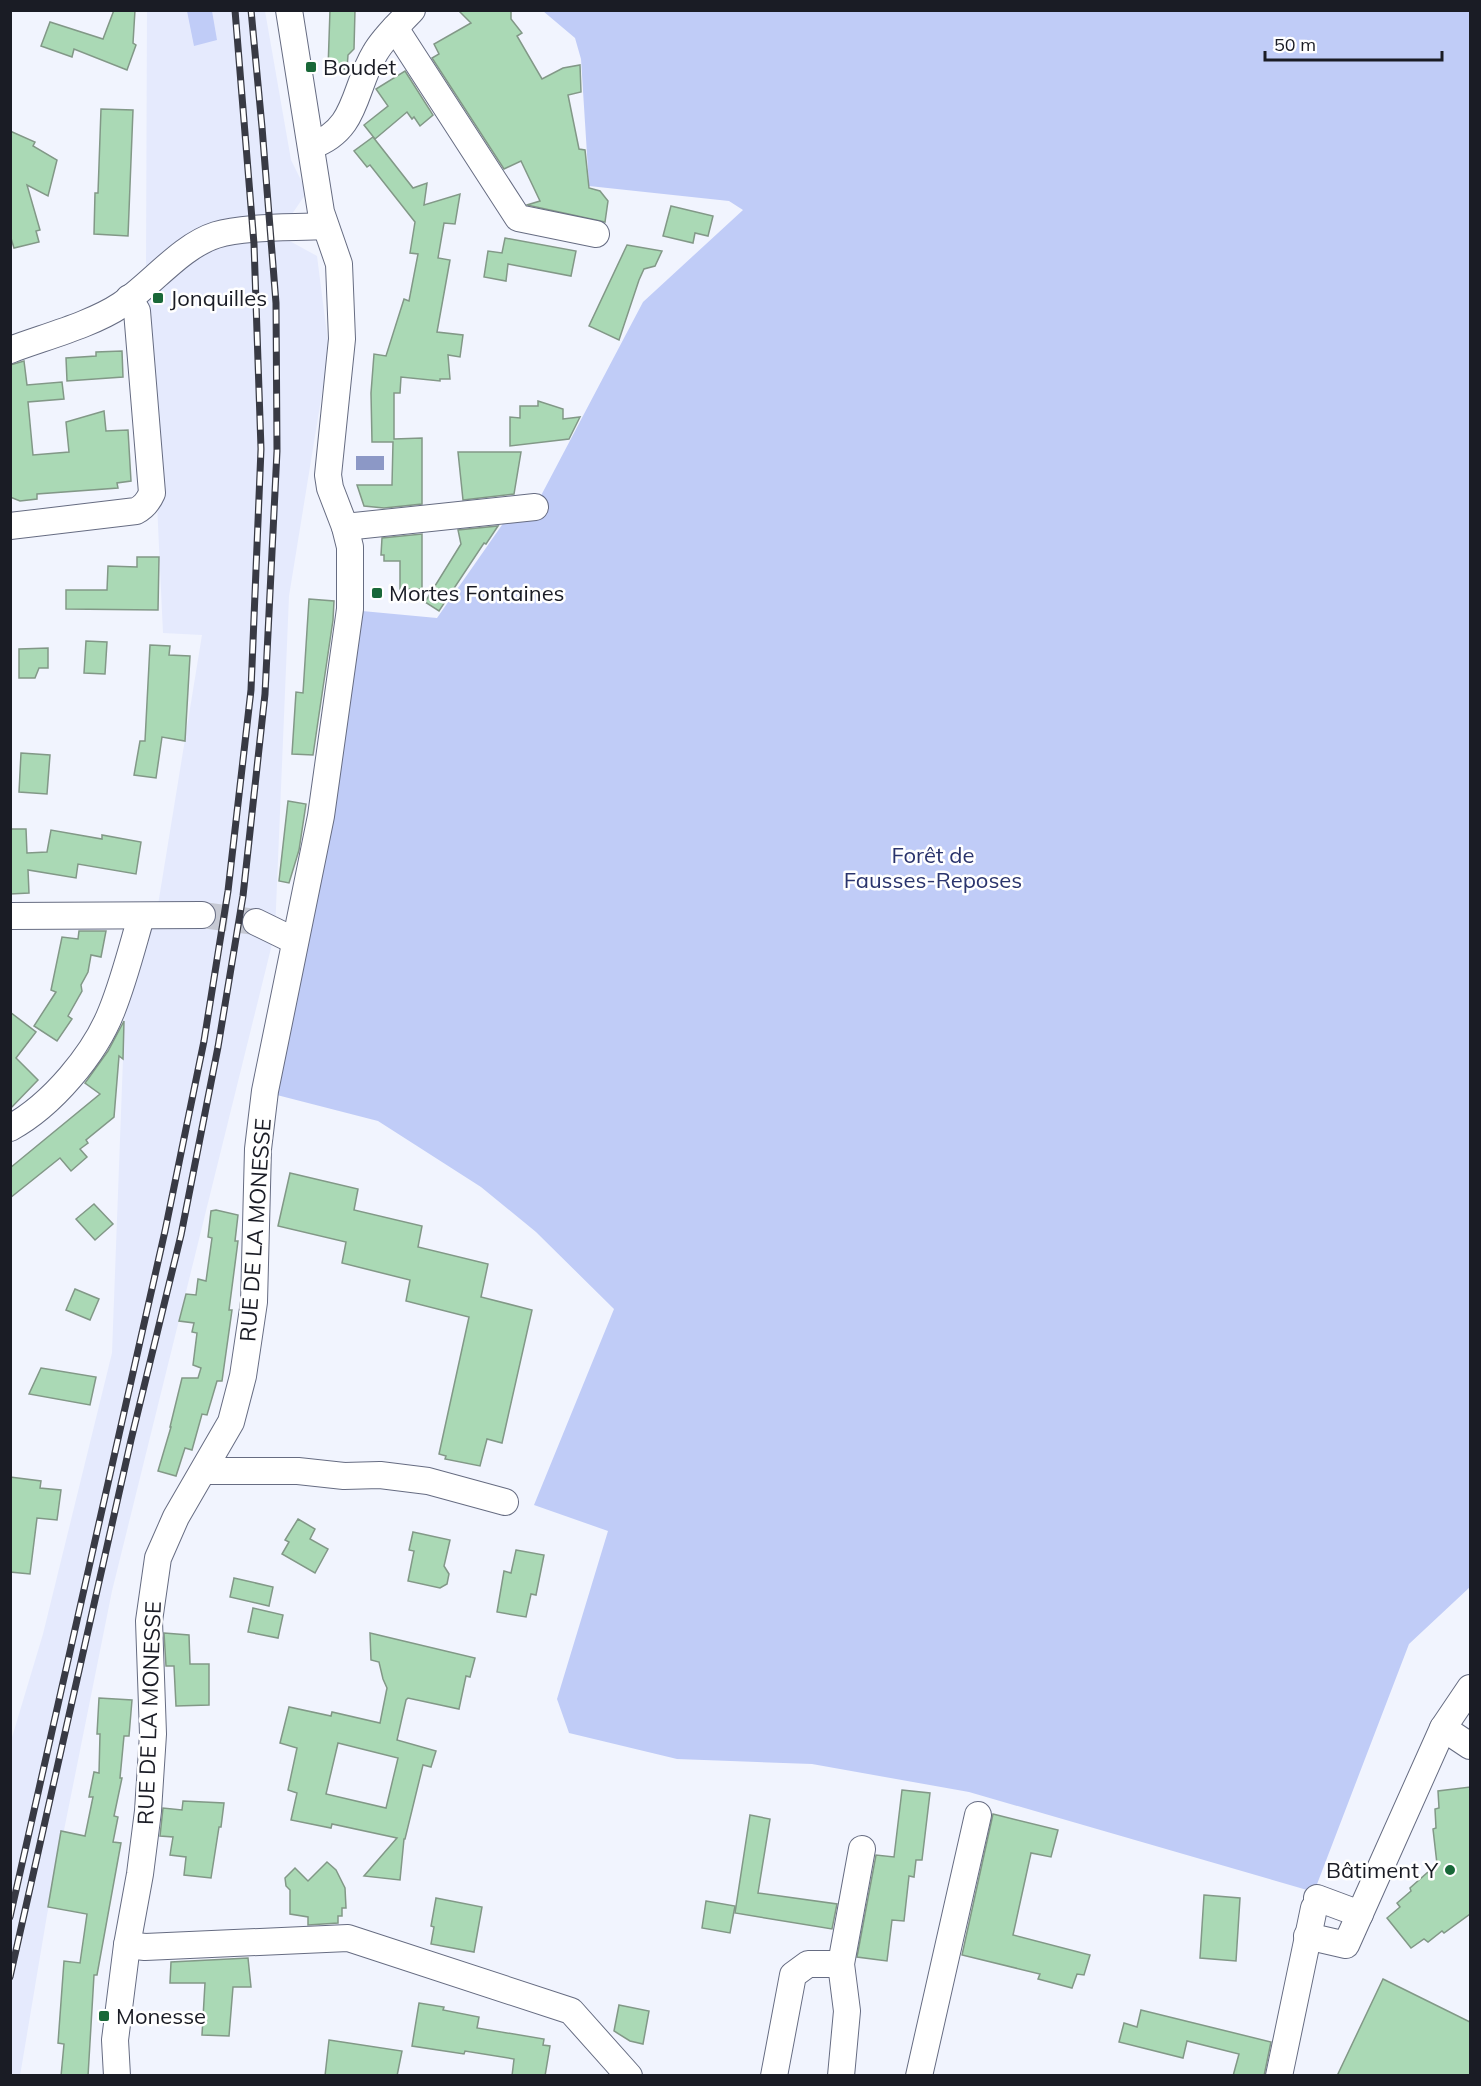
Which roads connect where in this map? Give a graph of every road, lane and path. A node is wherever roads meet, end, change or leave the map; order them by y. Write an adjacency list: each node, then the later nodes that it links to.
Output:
1 (289, 10): 3 (street, RUE DE LA MONESSE)
2 (404, 19): 3 (street); 5 (street)
3 (311, 146): 4 (street, RUE DE LA MONESSE)
4 (325, 226): 6 (street); 10 (street, RUE DE LA MONESSE)
5 (596, 234)
6 (129, 298): 7 (street); 9 (street)
7 (10, 350)
8 (535, 507): 10 (street)
9 (10, 526)
10 (345, 527): 15 (street, RUE DE LA MONESSE)
11 (202, 915): 13 (street)
12 (10, 916): 13 (street)
13 (141, 917): 16 (street)
14 (256, 922): 15 (street)
15 (295, 941): 17 (street, RUE DE LA MONESSE)
16 (10, 1128)
17 (204, 1471): 18 (street); 26 (street, RUE DE LA MONESSE)
18 (505, 1502)
19 (1470, 1688): 20 (street)
20 (1443, 1728): 21 (street); 24 (street)
21 (1470, 1746)
22 (978, 1815): 32 (street)
23 (862, 1849): 27 (street)
24 (1360, 1914): 25 (street); 25 (street)
25 (1307, 1936): 33 (street)
26 (127, 1945): 28 (street, RUE DE LA MONESSE); 29 (street)
27 (841, 1964): 30 (street); 31 (street)
28 (117, 2076)
29 (629, 2076)
30 (774, 2076)
31 (841, 2076)
32 (919, 2076)
33 (1279, 2076)

